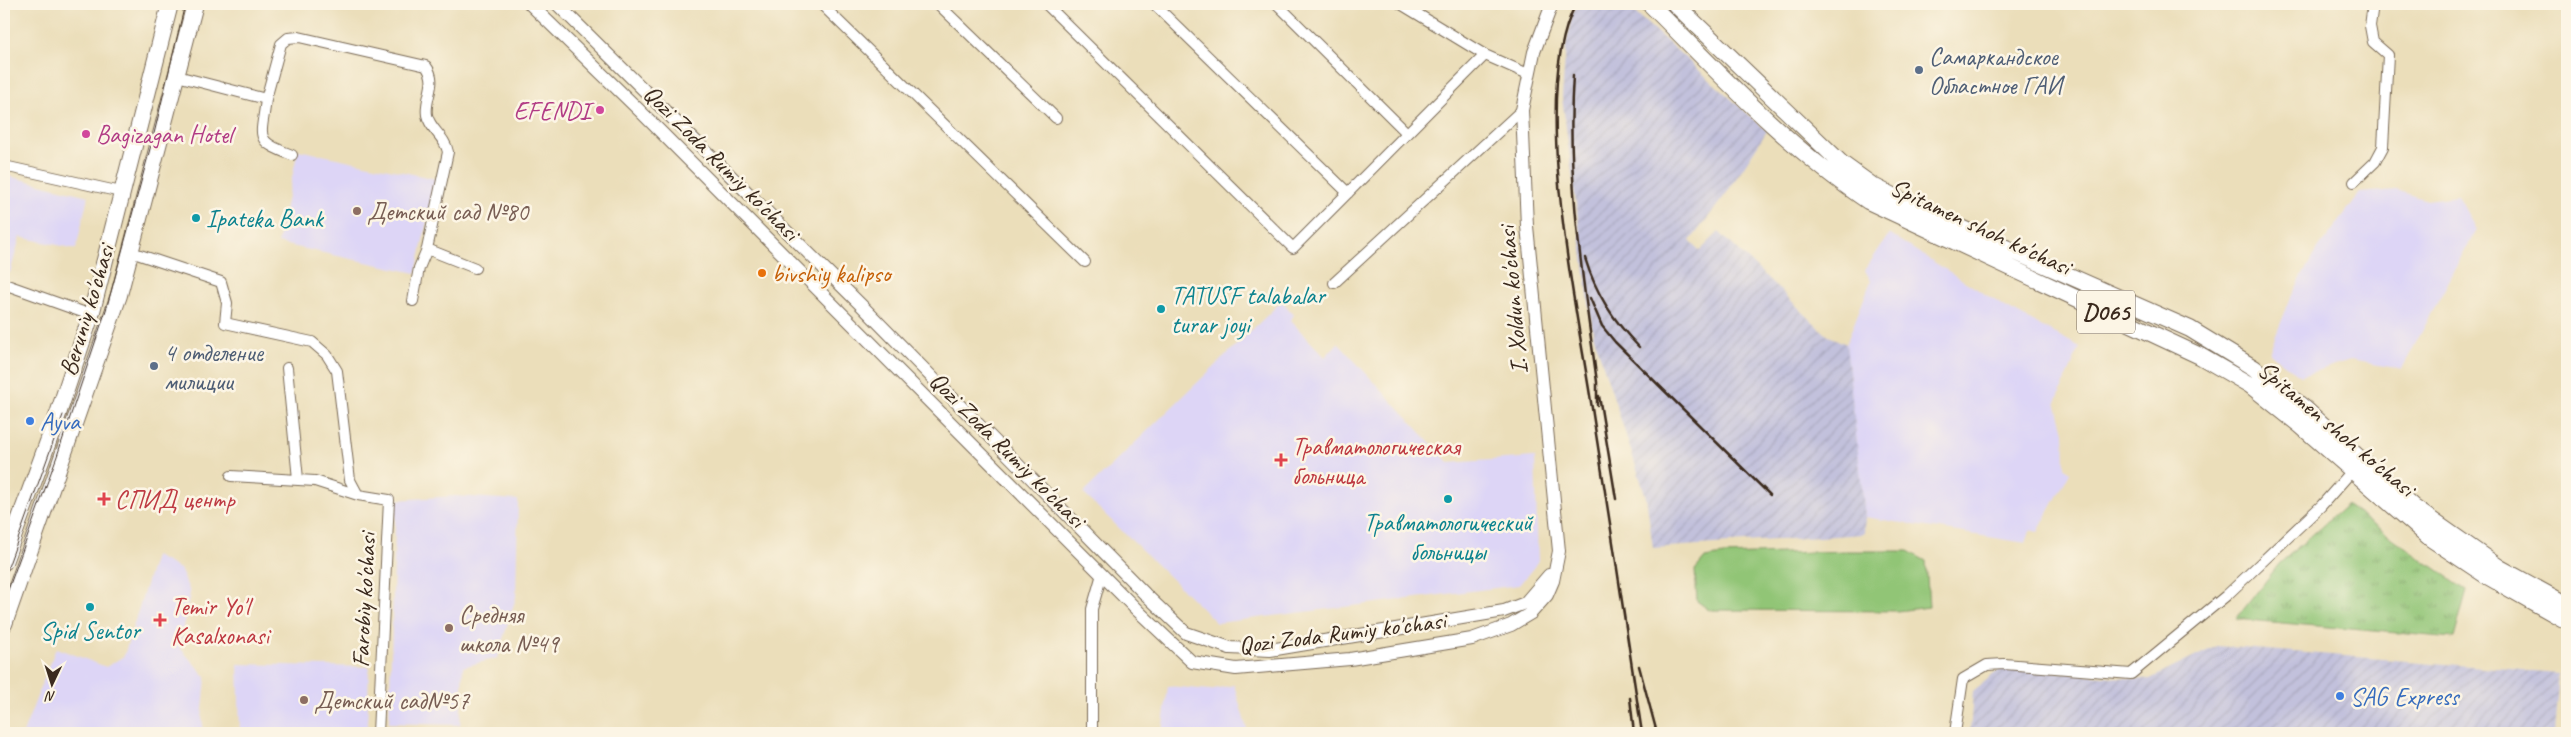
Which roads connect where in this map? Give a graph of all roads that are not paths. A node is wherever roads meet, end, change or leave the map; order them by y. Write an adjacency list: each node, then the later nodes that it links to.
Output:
1 (170, 4): 25 (main road, Beruniy ko'chasi)
2 (195, 4): 17 (main road, Beruniy ko'chasi)
3 (530, 4): 43 (street, Qozi Zoda Rumiy ko'chasi)
4 (557, 4): 42 (street, Qozi Zoda Rumiy ko'chasi)
5 (821, 4): 29 (street)
6 (938, 4): 20 (street)
7 (1046, 4): 26 (street)
8 (1154, 4): 26 (street)
9 (1277, 4): 21 (street)
10 (1401, 4): 15 (street)
11 (1552, 4): 16 (street, I. Xoldun ko'chasi)
12 (1650, 4): 36 (main road, Spitamen shoh ko'chasi / D065)
13 (2373, 4): 24 (street)
14 (1683, 7): 45 (main road, Spitamen shoh ko'chasi / D065)
15 (1485, 55): 16 (street); 21 (street)
16 (1528, 74): 19 (street, I. Xoldun ko'chasi)
17 (177, 76): 18 (street); 28 (main road, Beruniy ko'chasi)
18 (266, 99): 22 (street); 27 (street)
19 (1522, 110): 31 (street); 42 (street, I. Xoldun ko'chasi)
20 (1056, 118)
21 (1407, 133): 26 (street)
22 (292, 155)
23 (4, 166): 25 (street)
24 (2354, 182)
25 (121, 192): 34 (main road, Beruniy ko'chasi)
26 (1348, 193)
27 (427, 249): 30 (street); 33 (street)
28 (131, 252): 39 (street); 47 (main road, Beruniy ko'chasi)
29 (1085, 262)
30 (475, 268)
31 (1334, 283)
32 (4, 284): 34 (street)
33 (413, 301)
34 (91, 315): 40 (main road, Beruniy ko'chasi)
35 (287, 368): 38 (street)
36 (2352, 471): 46 (main road, Spitamen shoh ko'chasi / D065); 50 (street)
37 (230, 476): 38 (street)
38 (298, 479): 39 (street)
39 (358, 495): 48 (street, Farobiy ko'chasi)
40 (7, 541): 41 (main road, Beruniy ko'chasi)
41 (4, 562)
42 (1556, 565): 44 (street, I. Xoldun ko'chasi)
43 (1102, 574): 44 (street, Qozi Zoda Rumiy ko'chasi); 49 (street)
44 (1547, 595)
45 (2567, 605)
46 (2567, 621)
47 (4, 624)
48 (378, 733)
49 (1092, 733)
50 (1955, 733)

